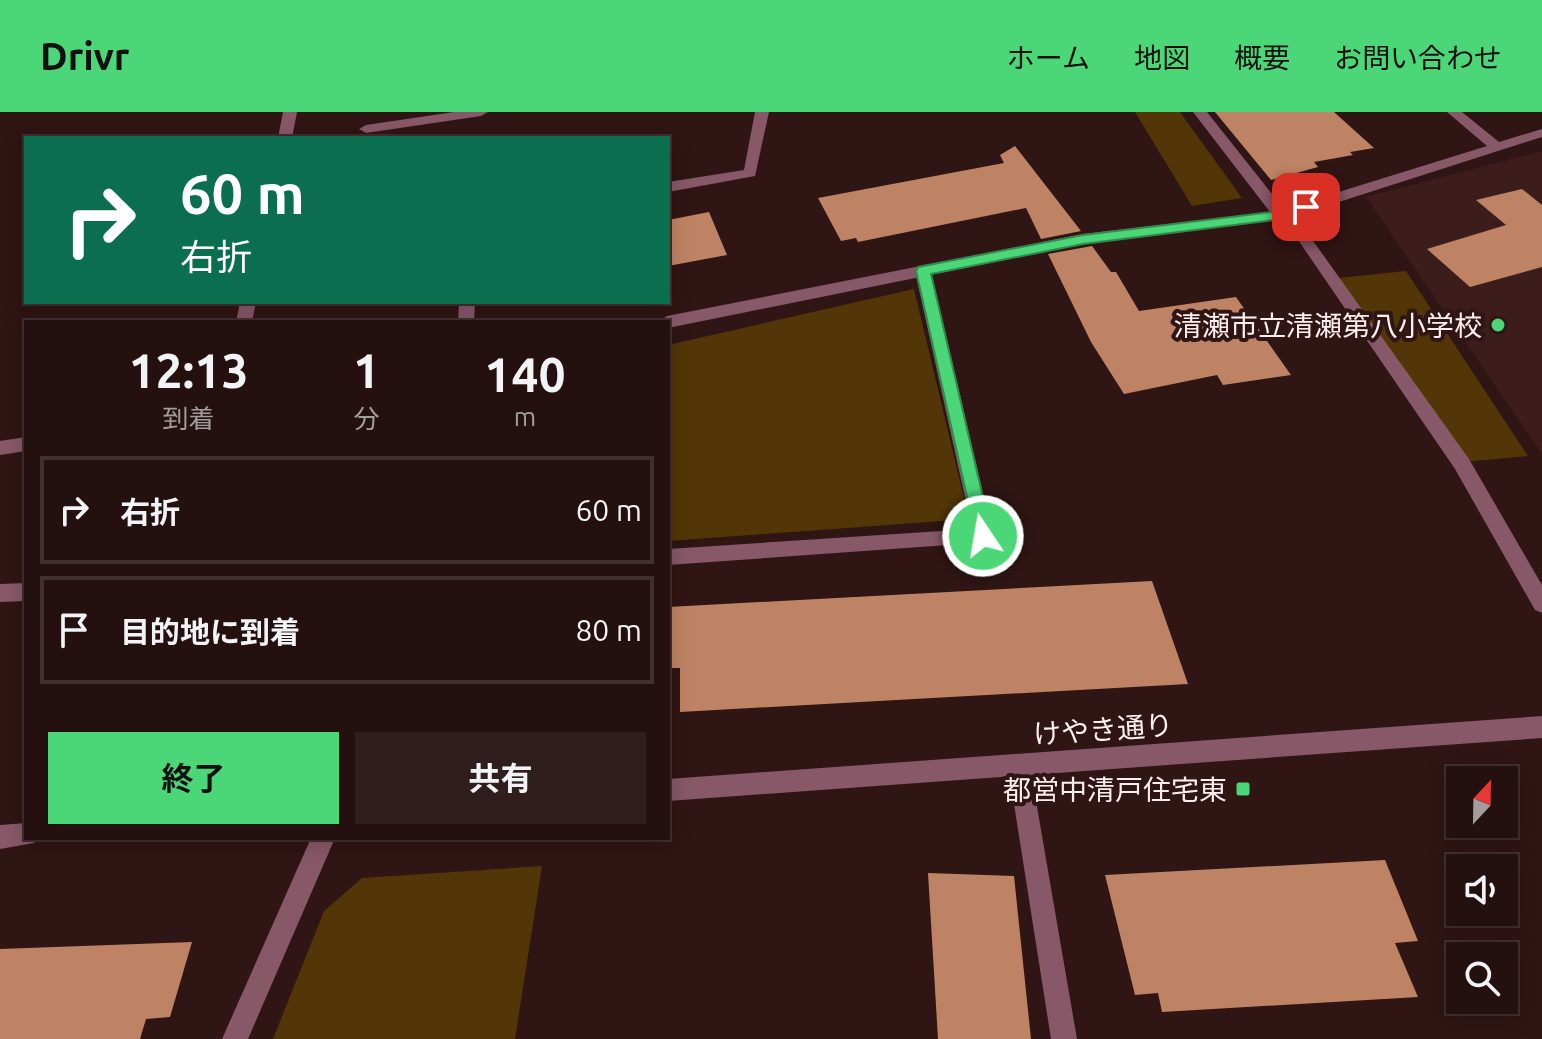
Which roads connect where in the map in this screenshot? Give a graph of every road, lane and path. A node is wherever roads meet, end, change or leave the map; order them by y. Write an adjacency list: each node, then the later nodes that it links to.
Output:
1 (290, 112): 9 (street)
2 (369, 112): 8 (street)
3 (481, 112): 8 (street)
4 (762, 112): 11 (street)
5 (1200, 112): 12 (street)
6 (1454, 112): 10 (street)
7 (1542, 133): 10 (street)
8 (366, 134)
9 (285, 136)
10 (1496, 146): 12 (street)
11 (670, 187)
12 (1281, 215): 13 (street); 20 (street)
13 (923, 271): 14 (street); 17 (street)
14 (670, 321)
15 (24, 444): 16 (street)
16 (0, 448)
17 (670, 557)
18 (24, 592): 19 (street)
19 (0, 593)
20 (1542, 604)
21 (1542, 727): 22 (street, けやき通り)
22 (1019, 766): 23 (street, けやき通り); 28 (street)
23 (670, 790)
24 (24, 835): 25 (street)
25 (0, 837)
26 (322, 840): 27 (street)
27 (235, 1039)
28 (1064, 1039)

